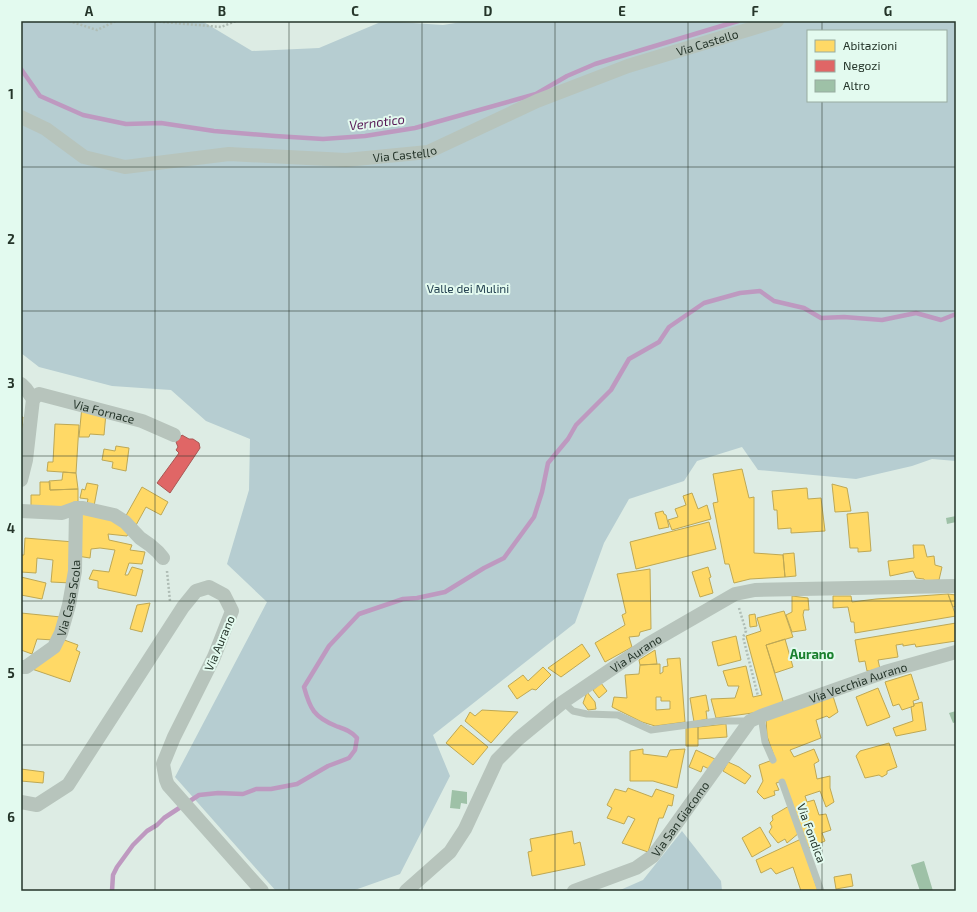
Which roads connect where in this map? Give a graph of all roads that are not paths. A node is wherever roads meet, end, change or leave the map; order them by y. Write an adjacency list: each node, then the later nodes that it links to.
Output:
1 (777, 21): 2 (street, Via Castello)
2 (21, 117)
3 (21, 384): 4 (street)
4 (32, 399): 5 (street, Via Fornace); 6 (street)
5 (174, 435)
6 (21, 480)
7 (76, 508): 8 (street); 9 (street); 12 (street, Via Casa Scola)
8 (21, 511)
9 (163, 558)
10 (956, 586): 13 (street, Via Aurano)
11 (956, 652): 14 (street, Via Vecchia Aurano)
12 (21, 667)
13 (563, 702): 14 (lane, Via Vecchia Aurano); 19 (street, Via Aurano)
14 (757, 717): 15 (lane); 20 (street, Via San Giacomo)
15 (773, 760)
16 (782, 782): 21 (lane, Via Fondica)
17 (21, 802): 18 (street, Via Aurano)
18 (262, 891)
19 (406, 891)
20 (574, 891)
21 (821, 891)

